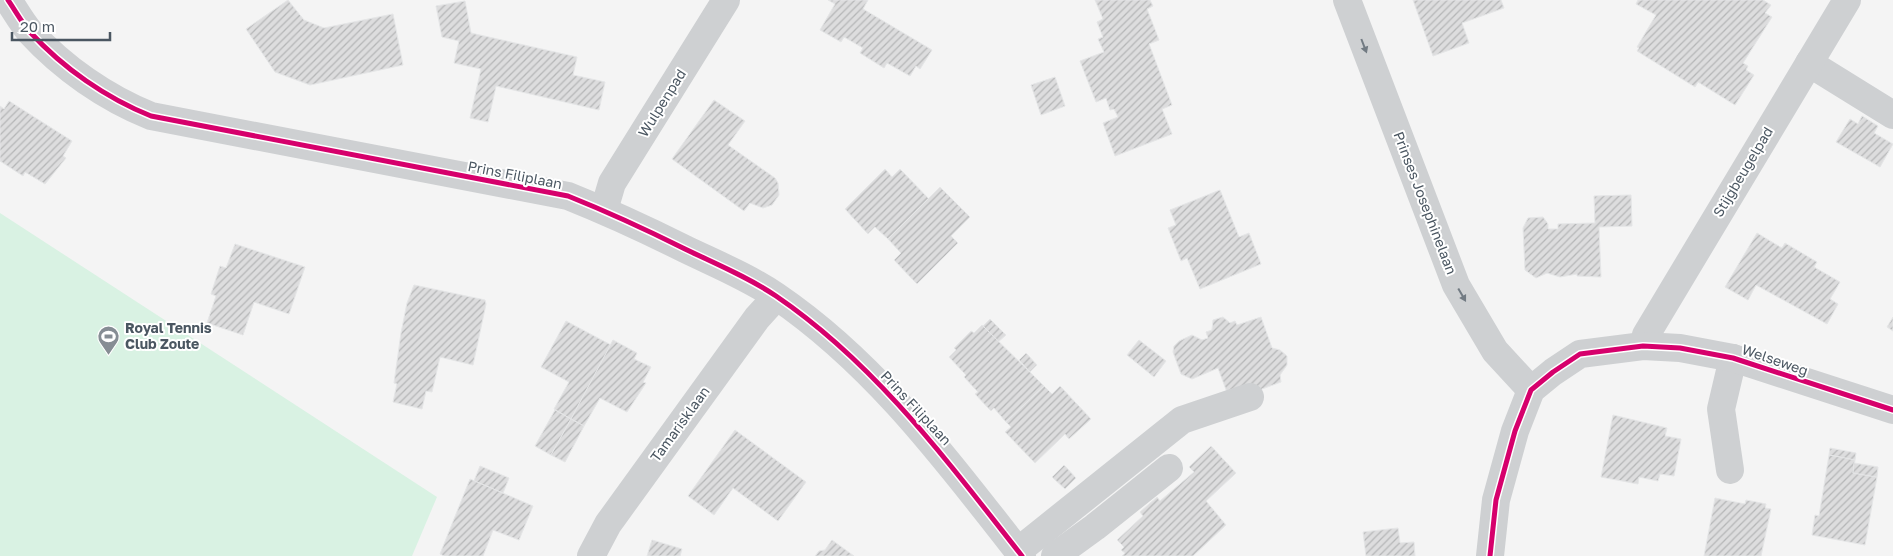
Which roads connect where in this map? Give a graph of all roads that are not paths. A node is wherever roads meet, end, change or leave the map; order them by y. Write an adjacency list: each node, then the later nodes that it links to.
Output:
1 (8, 0): 7 (street, Prins Filiplaan)
2 (726, 0): 7 (street, Wulpenpad)
3 (1347, 0): 11 (street, Prinses Josephinelaan, one-way to 11)
4 (1847, 0): 5 (street, Stijgbeugelpad)
5 (1809, 63): 6 (street); 9 (street, Stijgbeugelpad)
6 (1893, 115)
7 (604, 210): 8 (street, Prins Filiplaan)
8 (776, 297): 16 (street, Prins Filiplaan); 17 (street, Tamarisklaan)
9 (1644, 346): 10 (street, Welseweg); 11 (street, Welseweg)
10 (1733, 358): 13 (street, Welseweg); 15 (street)
11 (1531, 390): 19 (street, Welseweg)
12 (1250, 397): 16 (street)
13 (1893, 410)
14 (1169, 468): 18 (street)
15 (1730, 470)
16 (1020, 554)
17 (591, 556)
18 (1054, 556)
19 (1490, 556)

